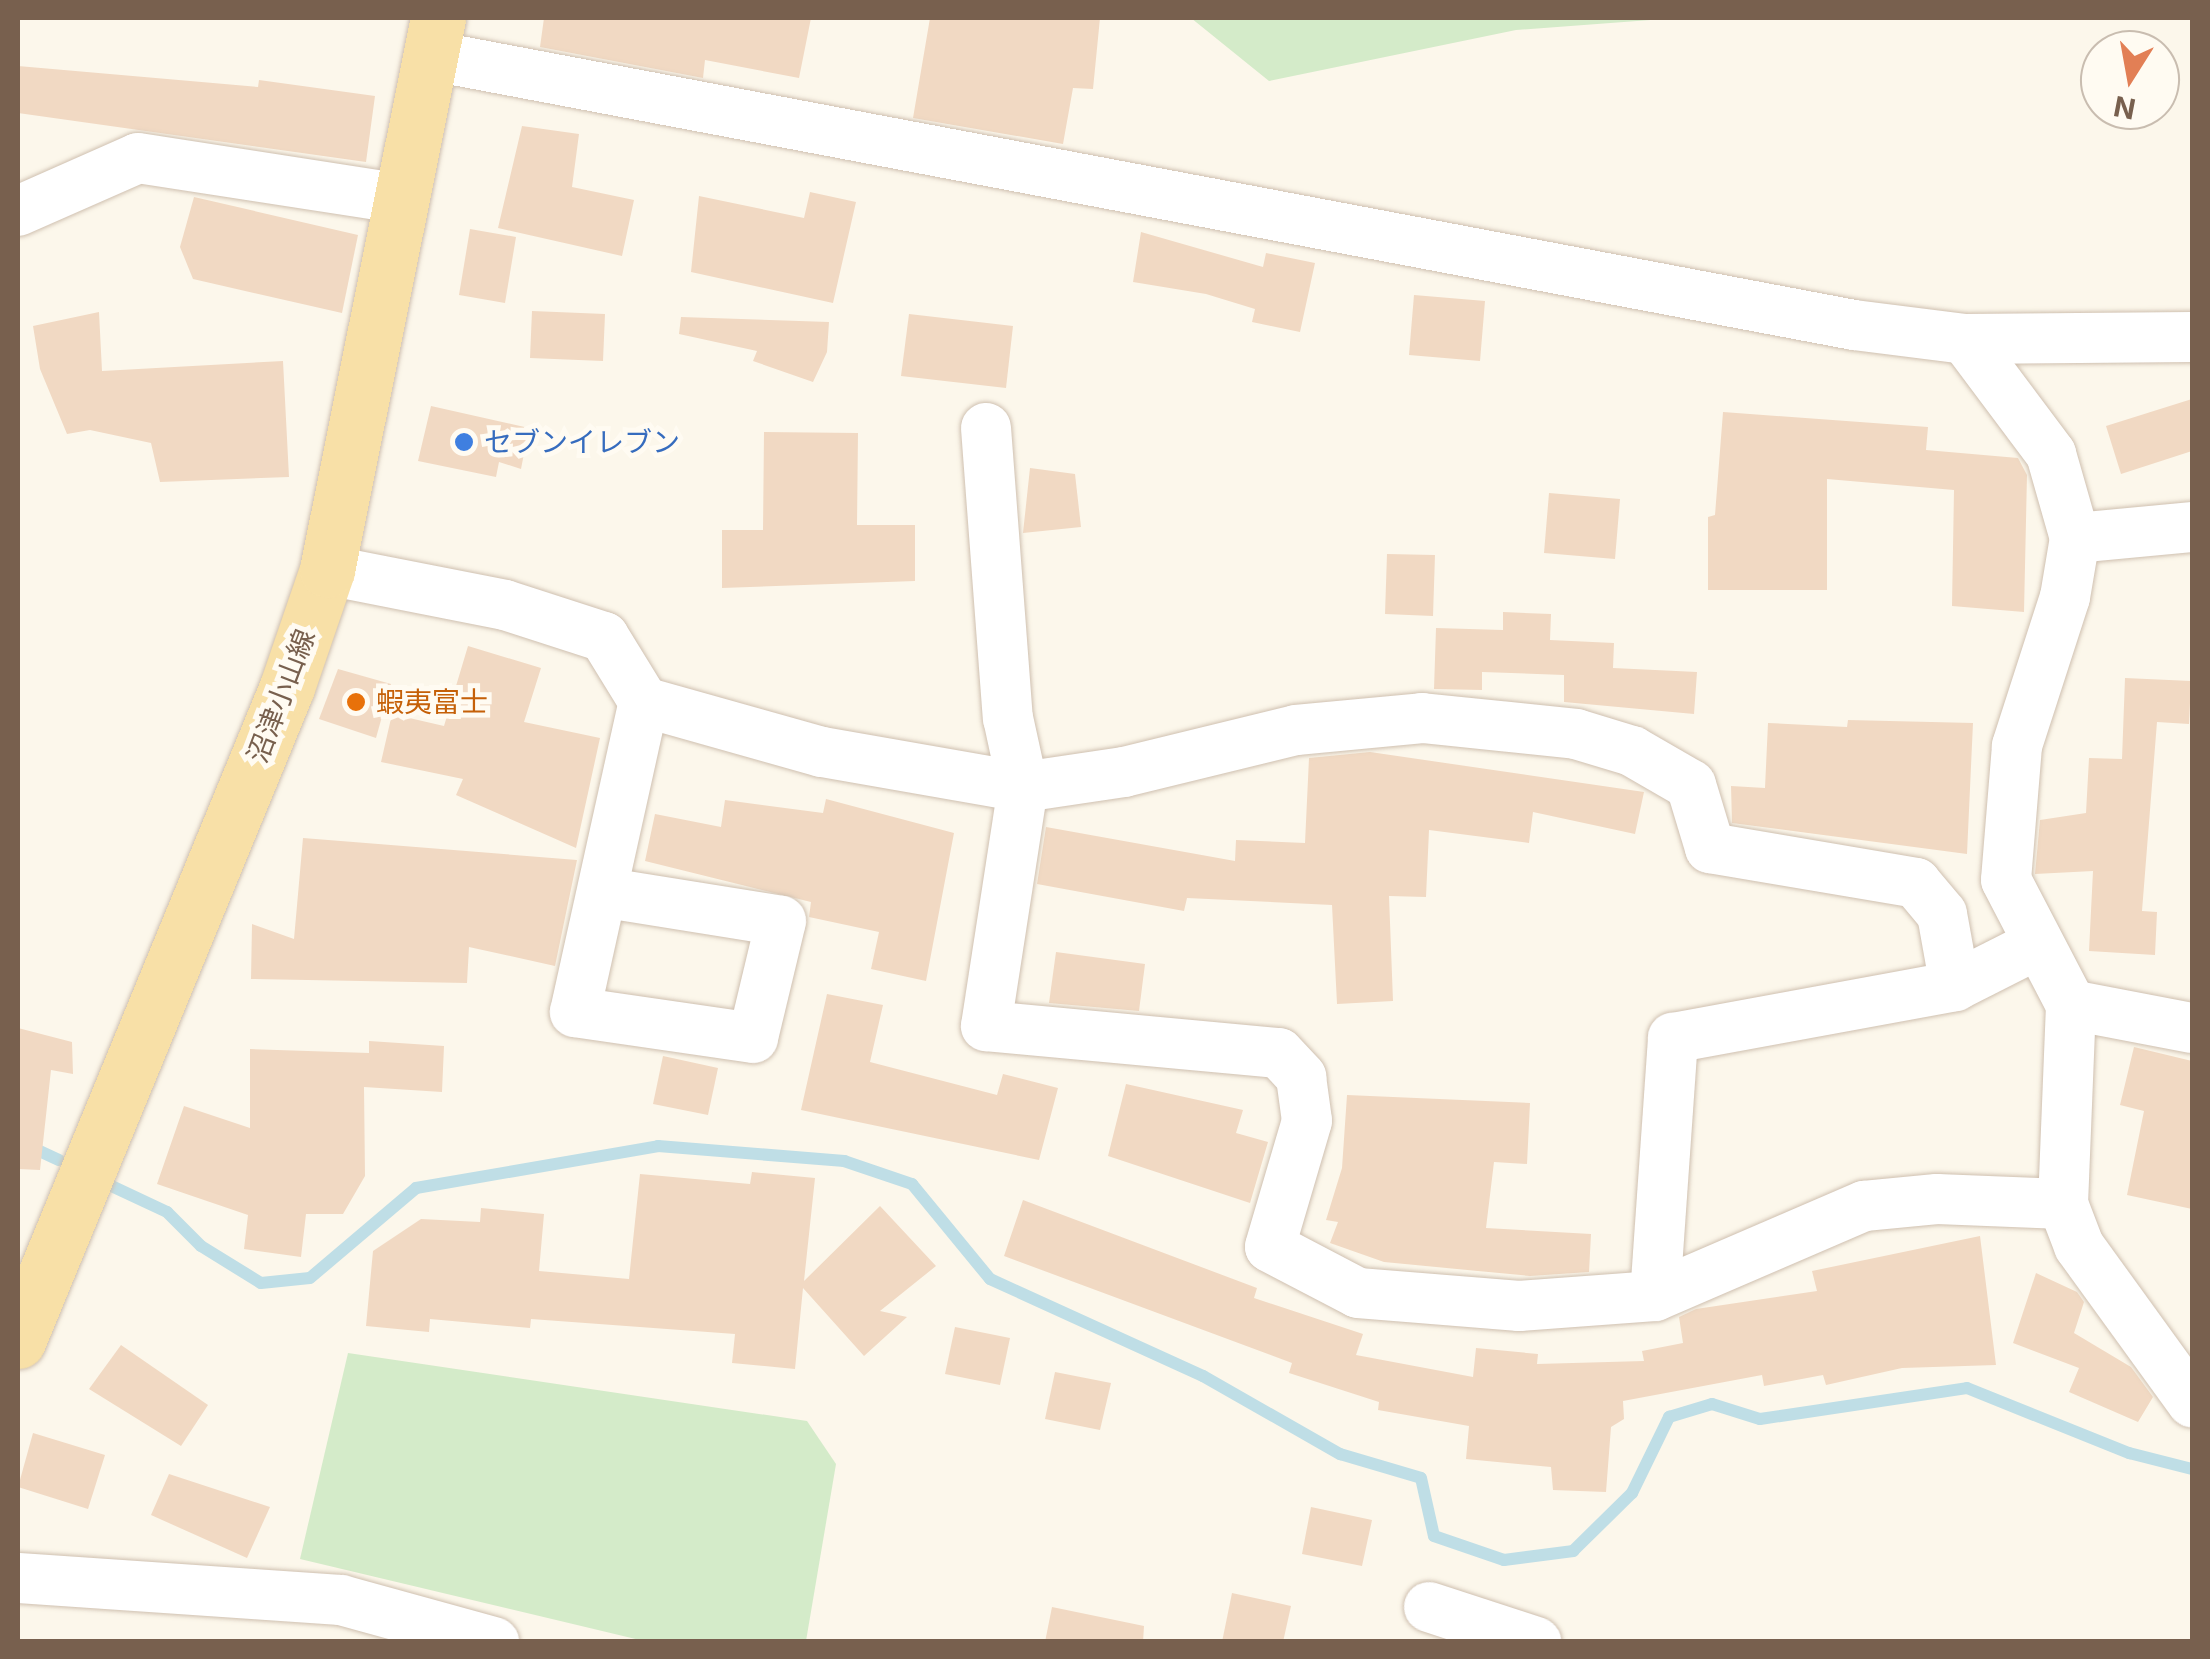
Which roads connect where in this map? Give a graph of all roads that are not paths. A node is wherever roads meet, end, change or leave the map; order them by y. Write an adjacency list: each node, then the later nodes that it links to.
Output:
1 (435, 37): 2 (main road, 沼津小山線); 5 (street)
2 (404, 199): 3 (street); 9 (main road, 沼津小山線)
3 (18, 212)
4 (2192, 337): 5 (street)
5 (1964, 339): 8 (street)
6 (986, 428): 11 (street)
7 (2192, 527): 8 (street)
8 (2074, 538): 13 (street)
9 (327, 570): 10 (street); 19 (main road, 沼津小山線)
10 (644, 702): 11 (street); 12 (street)
11 (1023, 787): 14 (street); 18 (street)
12 (606, 894)
13 (2034, 946): 14 (street); 15 (street)
14 (1955, 986): 18 (street)
15 (2071, 1004): 16 (street); 17 (street)
16 (2192, 1028)
17 (2063, 1204): 18 (street); 20 (street)
18 (1655, 1296)
19 (18, 1342)
20 (2192, 1402)
21 (18, 1578): 23 (street)
22 (1429, 1607): 24 (street)
23 (494, 1642)
24 (1536, 1642)

